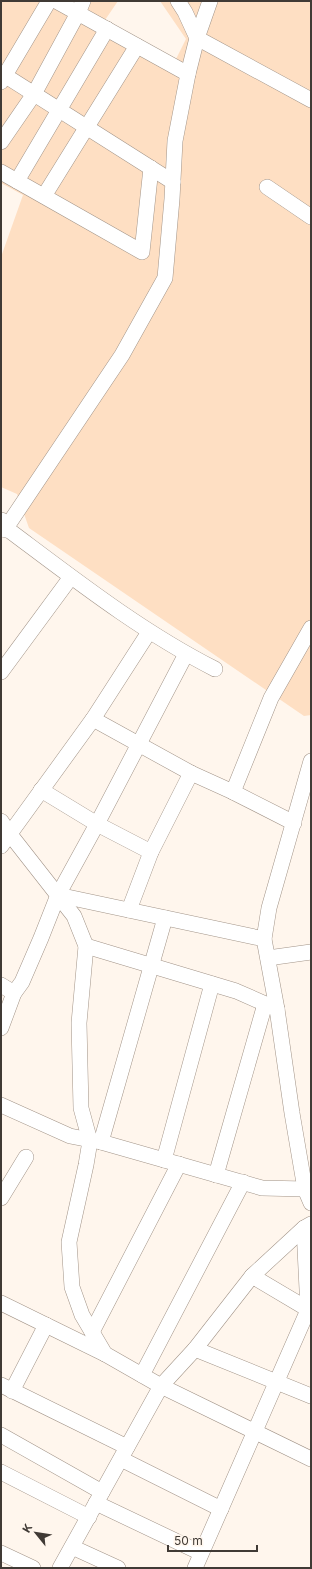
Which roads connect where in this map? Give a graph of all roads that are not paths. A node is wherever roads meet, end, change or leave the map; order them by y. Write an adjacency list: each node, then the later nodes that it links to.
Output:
1 (49, 1): 10 (street)
2 (56, 1): 5 (street)
3 (210, 1): 7 (street)
4 (184, 5): 7 (street)
5 (80, 7): 6 (street); 11 (street)
6 (107, 29): 8 (street); 13 (street)
7 (197, 38): 9 (street); 12 (street)
8 (136, 46): 9 (street); 14 (street)
9 (188, 74): 19 (street)
10 (2, 77): 11 (street)
11 (34, 94): 13 (street); 15 (street)
12 (311, 100)
13 (60, 110): 14 (street); 18 (street)
14 (87, 127): 16 (street); 21 (street)
15 (1, 142)
16 (151, 168): 19 (street); 21 (street)
17 (1, 172): 18 (street)
18 (17, 181): 21 (street)
19 (173, 182): 23 (street)
20 (267, 187): 22 (street)
21 (44, 196)
22 (311, 217)
23 (4, 525): 24 (street)
24 (71, 577): 26 (street); 29 (street)
25 (311, 628): 35 (street)
26 (149, 632): 27 (street); 30 (street)
27 (186, 654): 28 (street); 31 (street)
28 (215, 669)
29 (1, 672)
30 (93, 719): 31 (street); 34 (street)
31 (140, 745): 33 (street); 38 (street)
32 (311, 761): 37 (street)
33 (191, 773): 35 (street); 40 (street)
34 (42, 790): 38 (street); 39 (street)
35 (233, 792): 37 (street)
36 (1, 821): 39 (street)
37 (294, 823): 44 (street)
38 (98, 824): 40 (street); 41 (street)
39 (5, 840): 41 (street)
40 (151, 852): 42 (street)
41 (58, 895): 42 (street); 45 (street); 51 (street)
42 (129, 910): 43 (street)
43 (165, 918): 44 (street); 48 (street)
44 (264, 939): 47 (street)
45 (86, 946): 48 (street); 55 (street)
46 (311, 952): 47 (street)
47 (268, 958): 52 (street)
48 (152, 967): 49 (street); 55 (street)
49 (212, 984): 52 (street); 57 (street)
50 (1, 985): 51 (street)
51 (14, 993): 53 (street)
52 (271, 1007): 59 (street); 61 (street)
53 (1, 1028)
54 (1, 1105): 55 (street)
55 (95, 1141): 57 (street); 69 (street)
56 (26, 1157): 62 (street)
57 (164, 1160): 58 (street)
58 (179, 1164): 59 (street); 69 (street)
59 (216, 1174): 60 (street)
60 (243, 1182): 61 (street); 72 (street)
61 (304, 1189): 63 (street)
62 (1, 1198)
63 (311, 1203)
64 (307, 1226): 65 (street); 67 (street)
65 (252, 1276): 67 (street); 70 (street)
66 (1, 1303): 68 (street)
67 (310, 1310): 73 (street)
68 (46, 1325): 71 (street); 75 (street)
69 (92, 1332): 71 (street)
70 (195, 1349): 73 (street); 74 (street)
71 (105, 1354): 72 (street)
72 (142, 1375): 74 (street)
73 (277, 1382): 76 (street); 77 (street)
74 (161, 1386): 77 (street); 79 (street)
75 (7, 1388): 79 (street)
76 (311, 1396)
77 (256, 1432): 80 (street); 83 (street)
78 (1, 1435): 82 (street)
79 (124, 1453): 82 (street); 83 (street)
80 (311, 1459)
81 (1, 1472): 84 (street)
82 (99, 1497): 84 (street); 87 (street)
83 (221, 1509): 87 (street)
84 (89, 1517): 85 (street)
85 (72, 1547): 89 (street); 90 (street)
86 (1, 1553): 88 (street)
87 (202, 1553): 91 (street)
88 (33, 1568)
89 (60, 1568)
90 (118, 1568)
91 (195, 1568)

